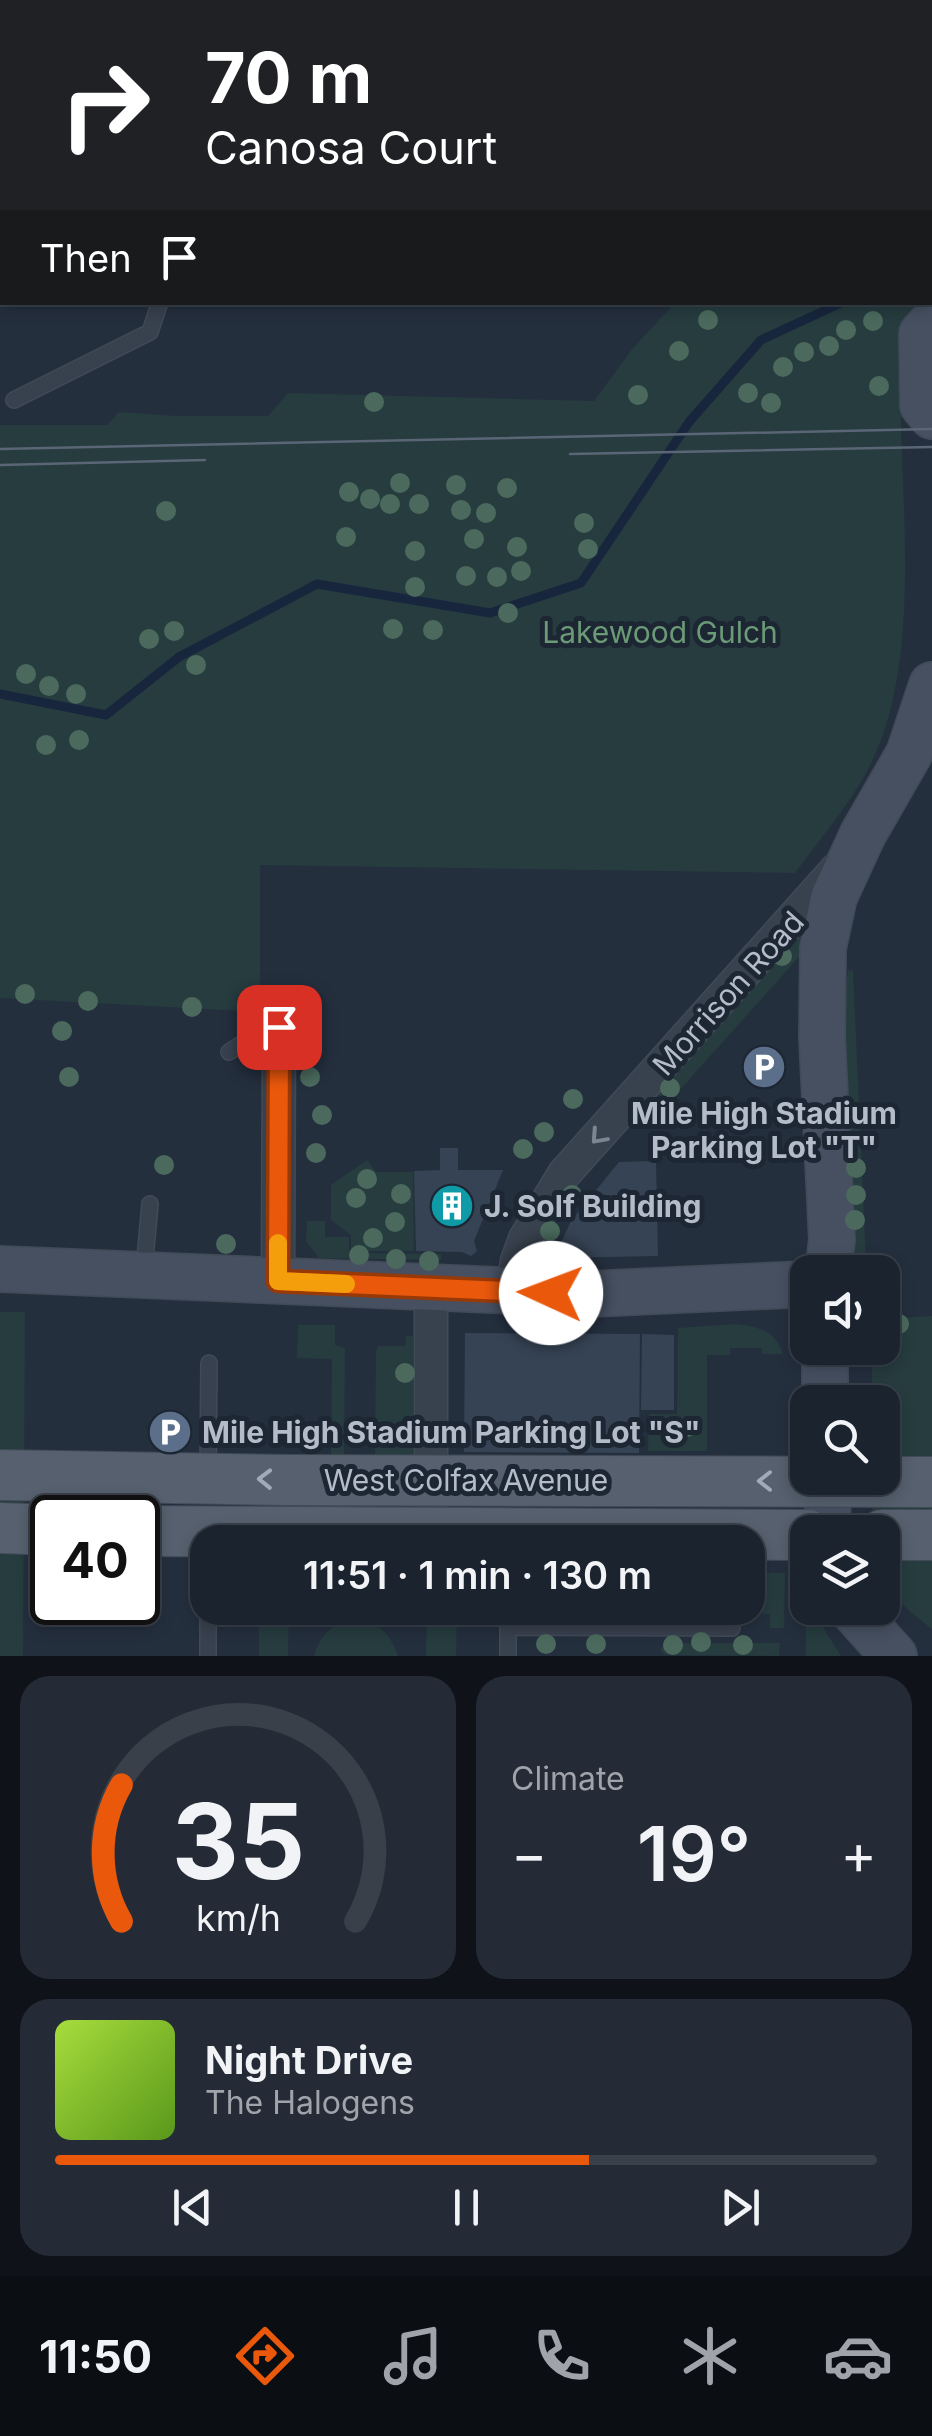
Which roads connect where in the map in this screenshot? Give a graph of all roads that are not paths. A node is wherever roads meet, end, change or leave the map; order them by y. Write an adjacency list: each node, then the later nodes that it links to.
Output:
1 (159, 305): 3 (lane)
2 (932, 322): 4 (street)
3 (14, 400)
4 (927, 406)
5 (932, 684): 6 (street, Morrison Road)
6 (863, 834): 10 (street); 16 (street, Morrison Road, one-way to 16)
7 (279, 1027): 8 (lane); 13 (street)
8 (229, 1052)
9 (150, 1204): 12 (lane)
10 (830, 1255)
11 (0, 1269): 12 (street)
12 (144, 1275): 13 (street)
13 (278, 1281): 15 (street)
14 (790, 1285): 16 (street)
15 (431, 1288): 16 (street); 21 (street)
16 (512, 1292)
17 (209, 1363): 20 (lane)
18 (0, 1475): 19 (main road, West Colfax Avenue, one-way to 18, bridge)
19 (932, 1482)
20 (208, 1502)
21 (431, 1525)
22 (0, 1528): 23 (main road)
23 (30, 1529)
24 (160, 1531): 25 (main road, West Colfax Avenue, bridge)
25 (790, 1535)
26 (900, 1535): 27 (main road)
27 (932, 1535)
28 (208, 1625): 32 (lane)
29 (863, 1625): 31 (street)
30 (732, 1628): 33 (lane)
31 (881, 1652)
32 (208, 1656)
33 (508, 1656)

